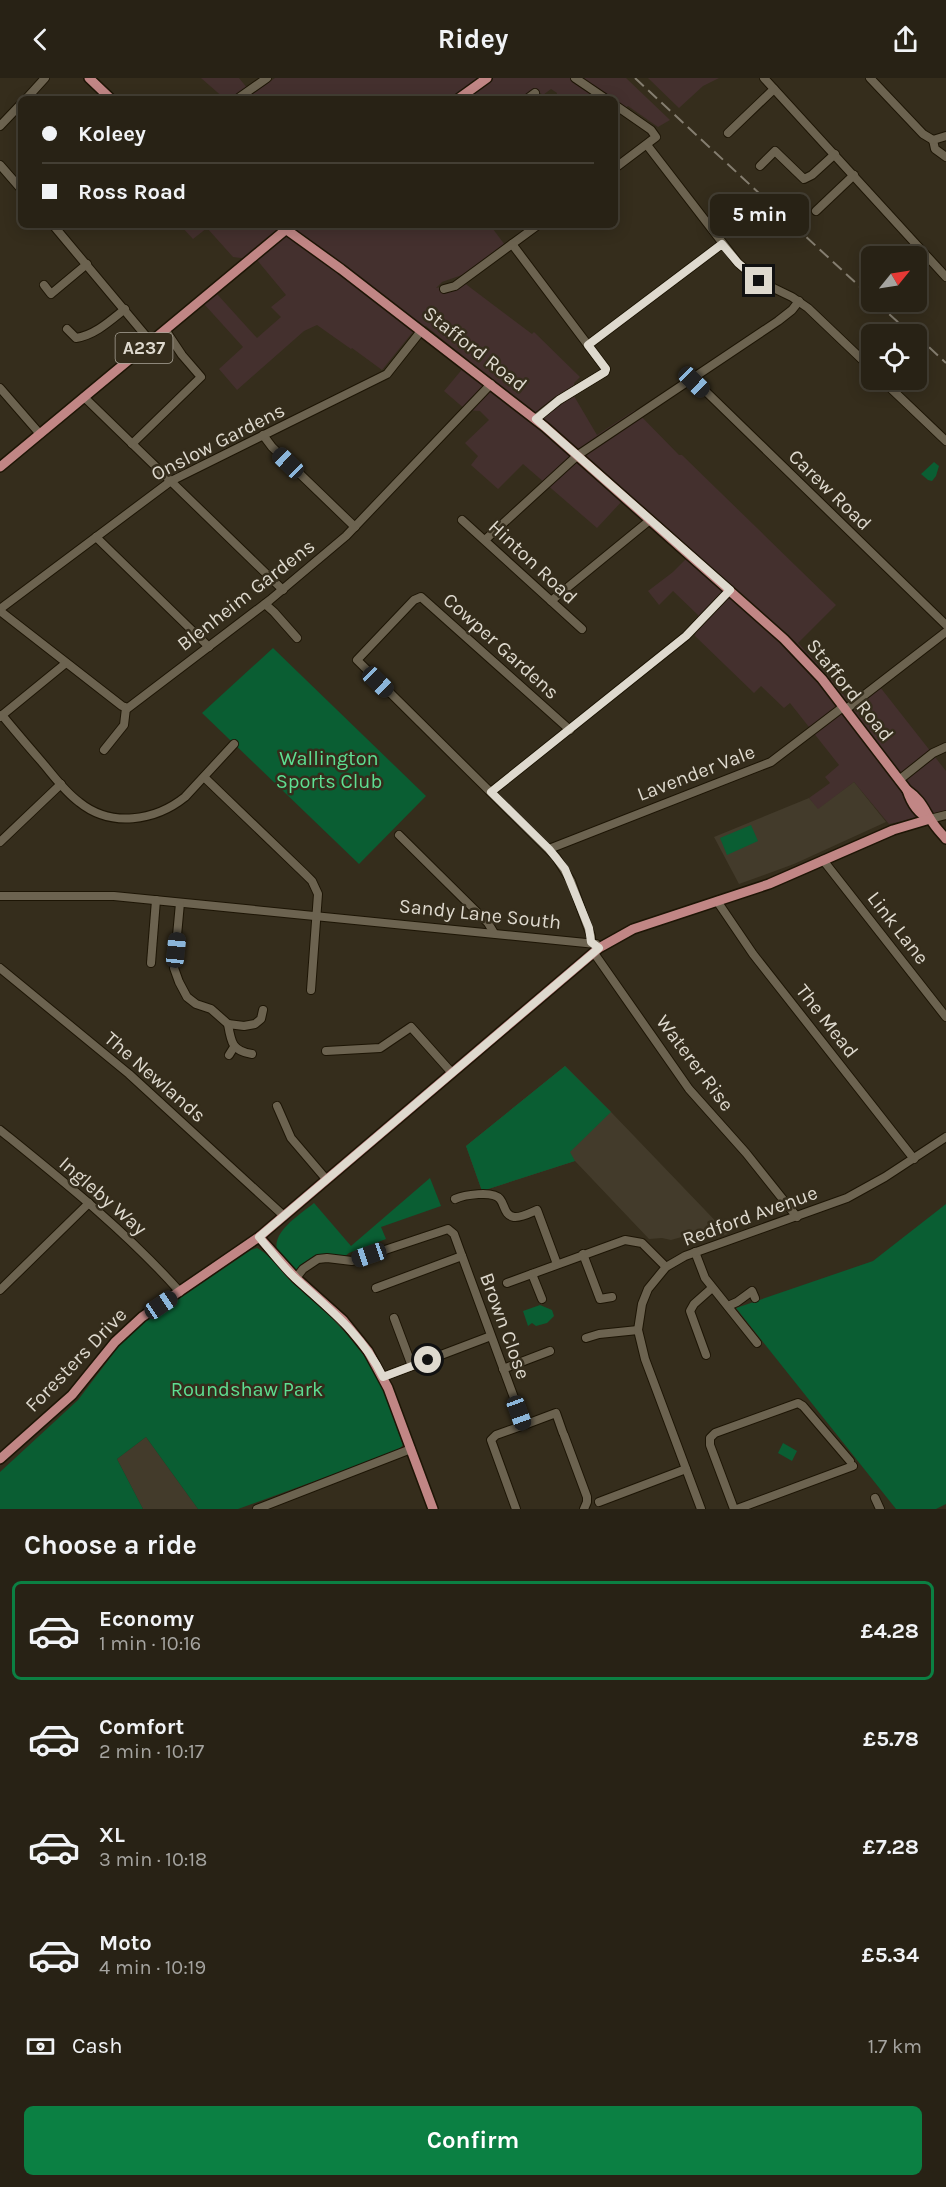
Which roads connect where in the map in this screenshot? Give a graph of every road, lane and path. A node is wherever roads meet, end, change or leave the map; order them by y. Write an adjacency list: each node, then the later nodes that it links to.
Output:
1 (45, 78): 10 (street)
2 (89, 78): 11 (main road)
3 (267, 78): 12 (street)
4 (575, 78): 15 (street)
5 (764, 78): 8 (street)
6 (870, 78): 21 (street)
7 (482, 79): 13 (main road)
8 (774, 88): 19 (street); 23 (street)
9 (535, 93): 14 (street)
10 (29, 96)
11 (108, 96)
12 (241, 96)
13 (462, 96)
14 (532, 96)
15 (602, 96)
16 (18, 107): 18 (street)
17 (618, 107): 22 (street)
18 (0, 126)
19 (728, 133)
20 (946, 136): 21 (street)
21 (933, 140): 24 (street)
22 (647, 145): 26 (street); 36 (street)
23 (835, 154): 27 (street); 28 (street)
24 (946, 157)
25 (0, 165): 29 (street)
26 (618, 166)
27 (760, 166)
28 (854, 175): 30 (street); 38 (street)
29 (18, 186)
30 (816, 212)
31 (56, 228): 37 (street)
32 (284, 228): 44 (main road, A237)
33 (289, 228): 45 (main road, Stafford Road)
34 (533, 228): 35 (street)
35 (512, 244): 40 (street); 47 (street)
36 (722, 244): 41 (street); 47 (street)
37 (87, 264): 39 (street); 42 (street)
38 (946, 277)
39 (44, 285)
40 (444, 289)
41 (799, 302): 48 (street); 49 (street)
42 (125, 309): 43 (street); 46 (street)
43 (67, 329)
44 (166, 331): 46 (main road, A237); 58 (street)
45 (421, 331): 50 (main road, Stafford Road); 56 (street, Onslow Gardens)
46 (151, 342): 53 (main road, A237)
47 (588, 345): 54 (street)
48 (861, 359)
49 (692, 378): 59 (street); 72 (street, Carew Road)
50 (491, 384): 54 (main road, Stafford Road); 64 (street, Blenheim Gardens)
51 (0, 388): 55 (street)
52 (892, 390): 57 (street)
53 (84, 397): 55 (main road, A237); 58 (street)
54 (536, 419): 59 (main road, Stafford Road)
55 (40, 434): 60 (main road, A237)
56 (263, 435): 61 (street, Onslow Gardens); 64 (street)
57 (946, 441)
58 (132, 444): 61 (street)
59 (578, 455): 63 (main road, Stafford Road); 66 (street)
60 (0, 467)
61 (171, 480): 65 (street, Onslow Gardens); 67 (street)
62 (462, 520): 66 (street, Hinton Road)
63 (650, 520): 68 (main road, Stafford Road); 69 (street)
64 (355, 527): 67 (street, Blenheim Gardens)
65 (96, 537): 71 (street, Onslow Gardens); 76 (street)
66 (485, 540): 69 (street, Hinton Road)
67 (283, 590): 70 (street, Blenheim Gardens)
68 (730, 590): 80 (main road, Stafford Road); 82 (street)
69 (551, 601): 73 (street, Hinton Road)
70 (265, 604): 75 (street); 76 (street, Blenheim Gardens)
71 (0, 610): 78 (street)
72 (946, 625)
73 (582, 629)
74 (946, 632): 80 (street, Lavender Vale)
75 (297, 638)
76 (209, 647): 79 (street, Blenheim Gardens)
77 (360, 655): 82 (street, Cowper Gardens); 90 (street, Waterer Rise)
78 (66, 663): 79 (street); 81 (street)
79 (126, 708): 85 (street)
80 (844, 709): 87 (main road, Stafford Road); 98 (street, Lavender Vale)
81 (1, 716): 88 (street)
82 (570, 730): 90 (street)
83 (234, 744): 86 (street)
84 (946, 747): 87 (street)
85 (104, 750)
86 (204, 777): 88 (street); 104 (street)
87 (899, 780): 89 (main road, Stafford Road)
88 (61, 784): 97 (street)
89 (907, 790): 91 (main road, Stafford Road); 93 (main road, Stafford Road)
90 (491, 792): 98 (street, Waterer Rise)
91 (915, 806): 93 (main road, Stafford Road); 94 (main road)
92 (946, 815): 93 (street)
93 (930, 819): 94 (main road); 96 (main road, Stafford Road)
94 (903, 826): 99 (main road)
95 (399, 835): 105 (street)
96 (946, 839)
97 (0, 842)
98 (549, 849): 106 (street, Waterer Rise)
99 (823, 860): 102 (main road); 111 (street, Link Lane)
100 (0, 896): 101 (street, Sandy Lane South)
101 (156, 900): 103 (street, Sandy Lane South); 107 (street)
102 (717, 901): 106 (main road); 121 (street, The Mead)
103 (180, 903): 104 (street, Sandy Lane South); 112 (street)
104 (317, 916): 105 (street, Sandy Lane South); 109 (street)
105 (494, 933): 106 (street, Sandy Lane South)
106 (595, 948): 117 (main road, Foresters Drive); 126 (street, Waterer Rise)
107 (151, 963)
108 (0, 968): 125 (street, The Newlands)
109 (311, 990)
110 (263, 1010): 112 (street)
111 (946, 1017)
112 (228, 1024): 113 (street)
113 (234, 1047): 115 (street); 116 (street)
114 (326, 1051): 117 (street)
115 (252, 1054)
116 (230, 1055)
117 (452, 1073): 122 (main road, Foresters Drive)
118 (277, 1107): 122 (street)
119 (0, 1130): 124 (street, Ingleby Way)
120 (946, 1137): 121 (street, Redford Avenue)
121 (914, 1159): 126 (street, Redford Avenue)
122 (326, 1179): 125 (main road, Foresters Drive)
123 (454, 1199): 131 (street)
124 (89, 1203): 138 (street); 139 (street, Ingleby Way)
125 (284, 1216): 127 (main road, Foresters Drive)
126 (797, 1217): 128 (street, Redford Avenue)
127 (259, 1237): 134 (main road); 139 (main road, Foresters Drive)
128 (695, 1252): 132 (street, Redford Avenue); 137 (street)
129 (584, 1254): 131 (street); 132 (street); 140 (street)
130 (462, 1256): 134 (street); 136 (street, Brown Close); 146 (street, Brown Close)
131 (557, 1264): 133 (street)
132 (666, 1267): 145 (street, Redford Avenue)
133 (532, 1274): 135 (street); 142 (street)
134 (296, 1278): 153 (main road)
135 (507, 1283)
136 (376, 1288)
137 (712, 1288): 143 (street); 150 (street)
138 (0, 1290)
139 (180, 1292): 156 (main road, Foresters Drive)
140 (612, 1297)
141 (755, 1298): 143 (street)
142 (542, 1299)
143 (728, 1306): 148 (street)
144 (394, 1318): 151 (street)
145 (638, 1330): 147 (street); 157 (street, Redford Avenue)
146 (491, 1336): 151 (street); 152 (street, Brown Close)
147 (586, 1338)
148 (757, 1343)
149 (550, 1351): 152 (street)
150 (706, 1355)
151 (412, 1366): 153 (street)
152 (503, 1369): 154 (street, Brown Close)
153 (383, 1377): 155 (main road)
154 (524, 1425): 160 (street); 163 (street)
155 (411, 1449): 161 (street); 162 (main road)
156 (0, 1459)
157 (686, 1469): 159 (street); 164 (street, Redford Avenue)
158 (875, 1498): 166 (street)
159 (599, 1502)
160 (583, 1508)
161 (257, 1509)
162 (433, 1509)
163 (516, 1509)
164 (701, 1509)
165 (736, 1509): 165 (street)
166 (880, 1509)

